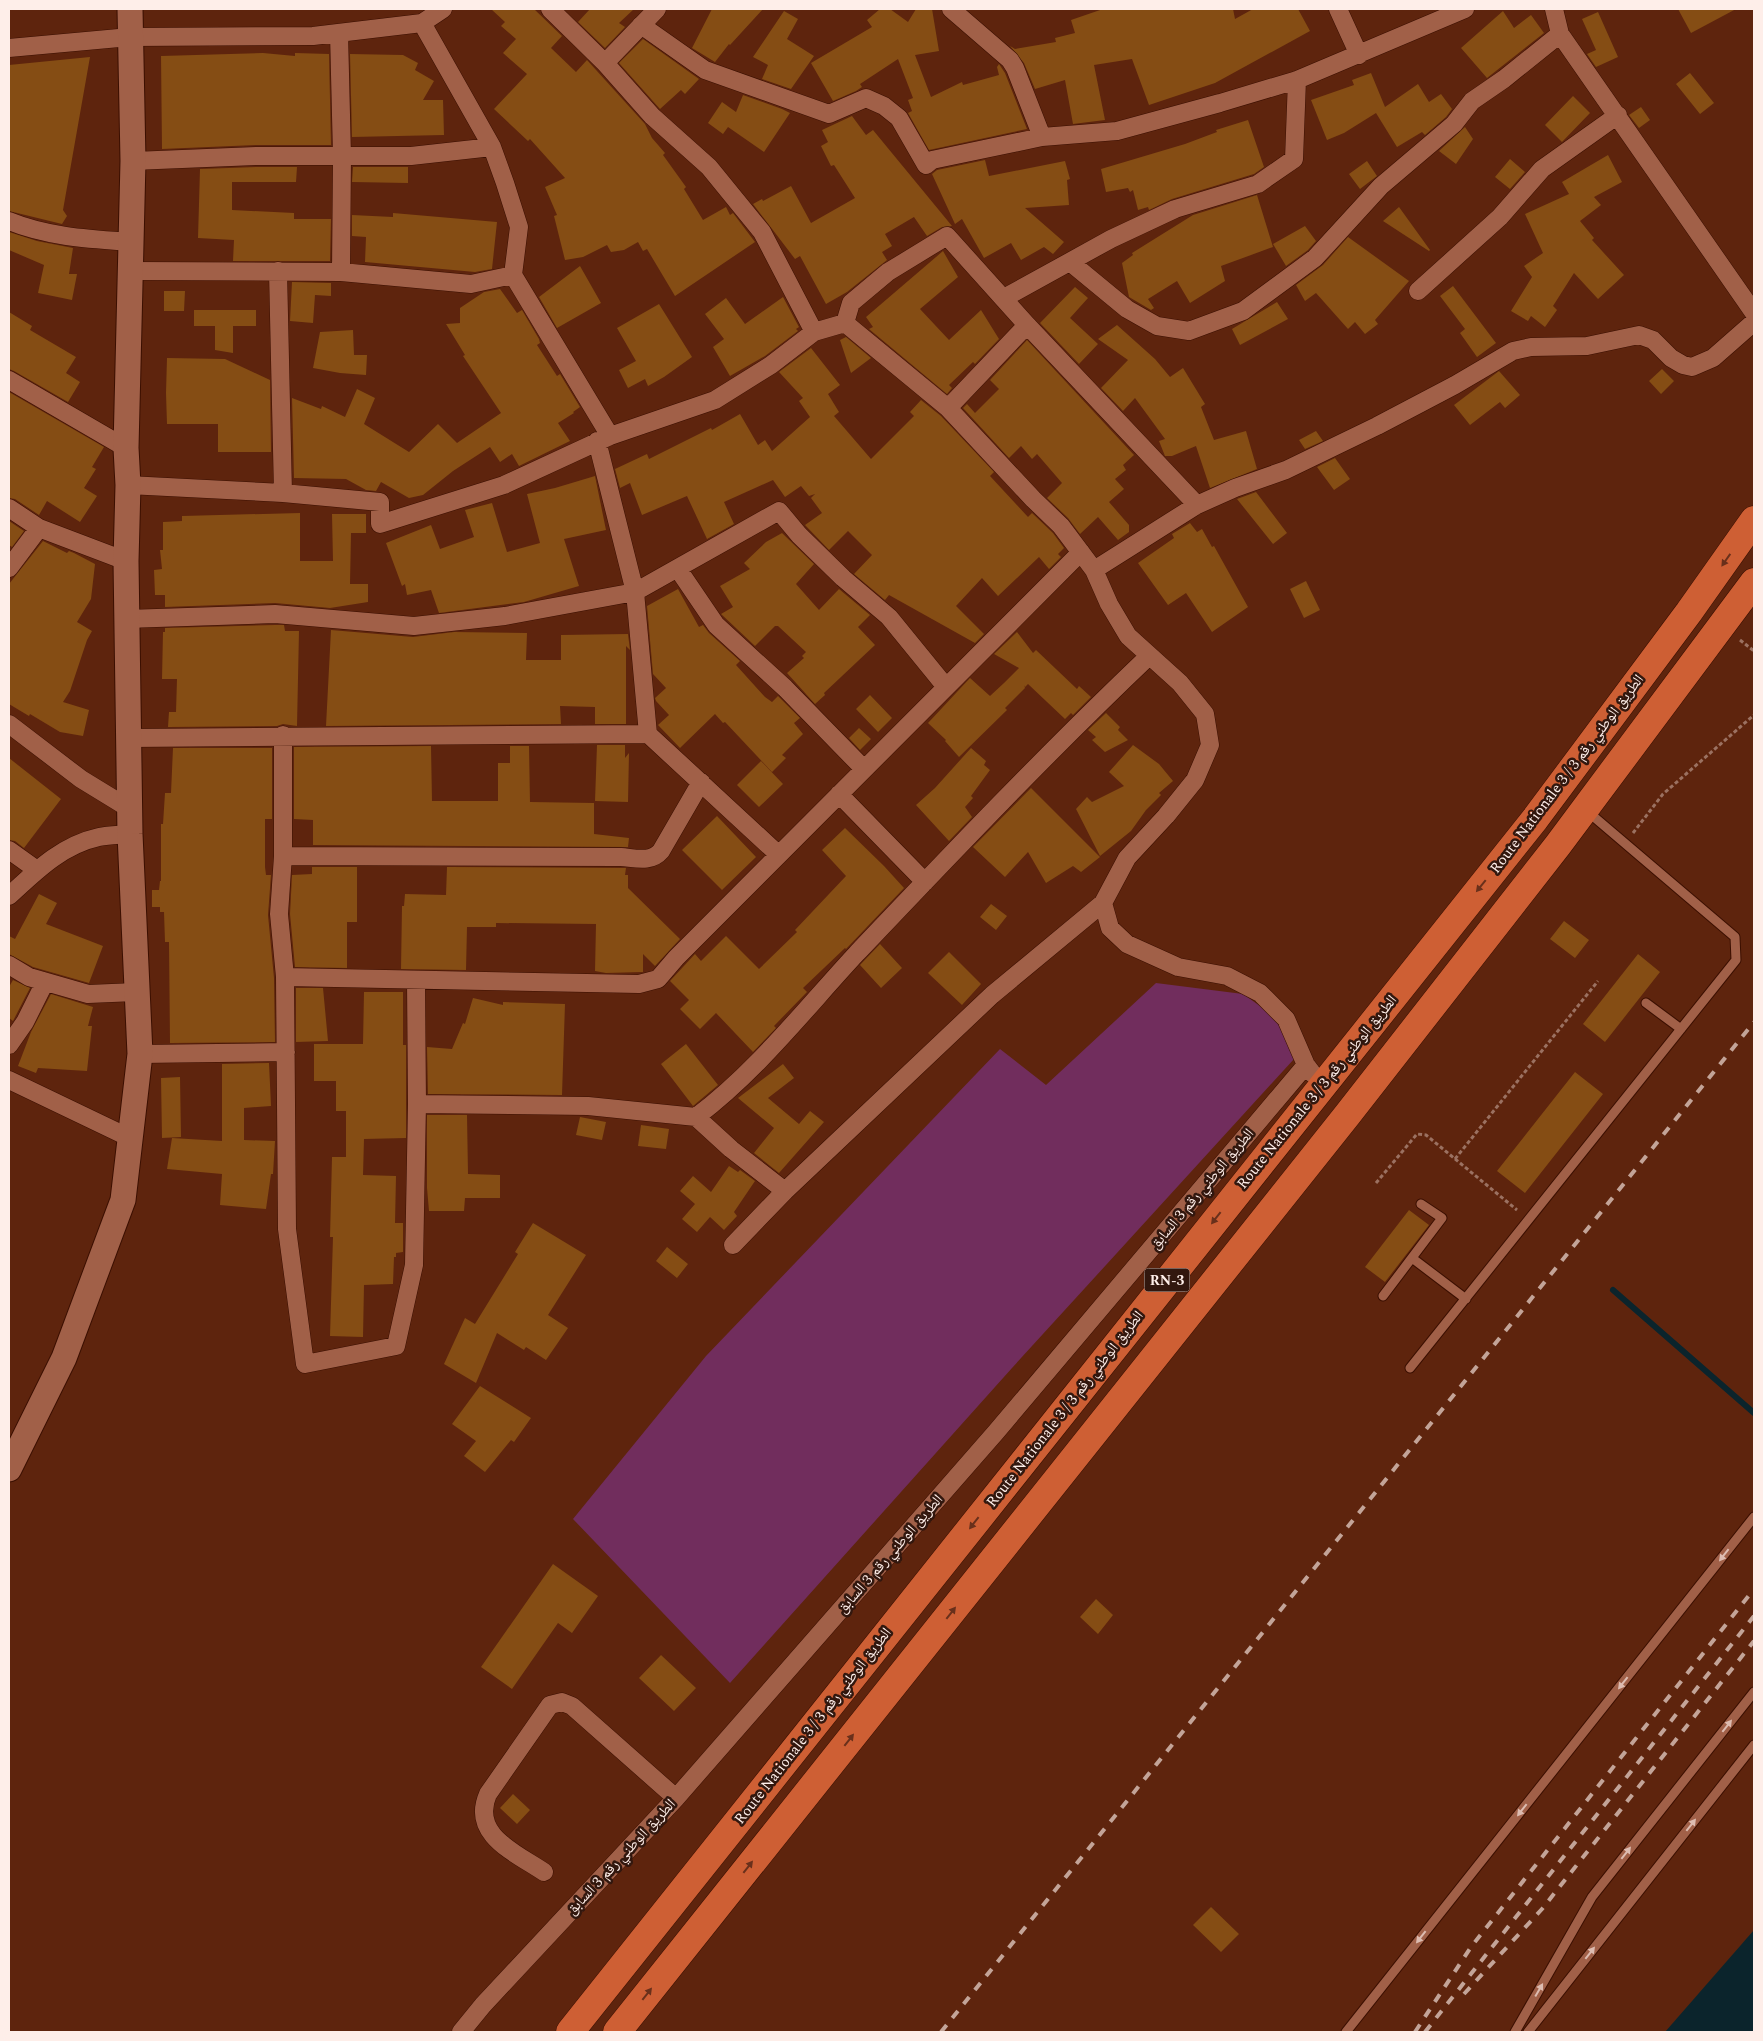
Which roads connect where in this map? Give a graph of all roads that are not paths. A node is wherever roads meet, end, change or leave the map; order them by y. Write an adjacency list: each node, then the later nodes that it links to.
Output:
1 (130, 9): 13 (street)
2 (444, 9): 9 (street)
3 (550, 9): 16 (street)
4 (657, 9): 10 (street)
5 (951, 9): 19 (street)
6 (1338, 9): 15 (street)
7 (1465, 9): 15 (street)
8 (1554, 9): 12 (street)
9 (422, 23): 11 (street); 20 (street)
10 (641, 25): 16 (street); 19 (street)
11 (339, 33): 13 (street); 21 (street)
12 (1560, 34): 18 (street); 25 (street)
13 (130, 37): 14 (street); 22 (street)
14 (9, 48)
15 (1359, 55): 17 (street)
16 (605, 63): 36 (street)
17 (1297, 80): 19 (street); 25 (street)
18 (1618, 115): 30 (street); 32 (street)
19 (1042, 137)
20 (492, 147): 21 (street); 29 (street)
21 (342, 156): 22 (street); 28 (street)
22 (133, 160): 24 (street)
23 (9, 221): 24 (street)
24 (132, 242): 26 (street)
25 (1070, 262): 31 (street)
26 (131, 271): 27 (street); 40 (street)
27 (278, 271): 28 (street); 42 (street)
28 (341, 272): 29 (street)
29 (513, 275): 39 (street)
30 (1418, 292)
31 (1004, 298): 34 (street); 35 (street)
32 (1754, 312)
33 (1754, 322): 43 (street)
34 (845, 323): 36 (street); 38 (street)
35 (1027, 326): 38 (street); 43 (street)
36 (814, 332): 39 (street)
37 (9, 380): 40 (street)
38 (948, 408): 47 (street)
39 (604, 438): 42 (street); 53 (street)
40 (126, 448): 41 (street)
41 (128, 485): 42 (street); 48 (street)
42 (283, 493)
43 (1197, 505): 51 (street)
44 (9, 508): 46 (street)
45 (1754, 520): 84 (highway, Route Nationale 3 / الطريق الوطني رقم 3 / RN-3, one-way to 84)
46 (38, 528): 48 (street); 49 (street)
47 (1082, 552): 51 (street); 56 (street)
48 (126, 561): 54 (street)
49 (9, 568)
50 (678, 569): 53 (street); 56 (street); 61 (street)
51 (1094, 570): 55 (street)
52 (1754, 582): 64 (highway, RN-3)
53 (636, 592): 54 (street); 58 (street)
54 (126, 619): 60 (street)
55 (1149, 656): 71 (street); 73 (street)
56 (946, 687): 61 (street)
57 (9, 724): 65 (street)
58 (648, 734): 59 (street); 62 (street)
59 (283, 736): 60 (street); 69 (street)
60 (129, 738): 65 (street)
61 (864, 769): 63 (street)
62 (701, 782): 68 (street); 69 (street)
63 (839, 794): 68 (street); 71 (street)
64 (1585, 809): 80 (lane); 92 (highway, RN-3)
65 (130, 810): 66 (street)
66 (130, 834): 70 (street); 78 (street)
67 (9, 850): 70 (street)
68 (779, 855): 76 (street)
69 (284, 856): 75 (street)
70 (37, 870): 72 (street)
71 (925, 882): 87 (street)
72 (9, 896)
73 (1103, 903): 84 (street); 90 (street)
74 (9, 965): 77 (street)
75 (286, 977): 76 (street); 82 (street)
76 (416, 980): 86 (street)
77 (45, 982): 78 (street); 81 (street)
78 (136, 992): 83 (street)
79 (1646, 1003): 80 (lane)
80 (1681, 1029): 96 (lane)
81 (9, 1045)
82 (286, 1052): 83 (street); 86 (street)
83 (140, 1054): 88 (street)
84 (1313, 1076): 89 (highway, Route Nationale 3 / الطريق الوطني رقم 3 / RN-3); 102 (street, الطريق الوطني رقم 3 السابق)
85 (9, 1080): 88 (street)
86 (417, 1104): 87 (street)
87 (696, 1117): 90 (street)
88 (130, 1138): 98 (street)
89 (1240, 1189): 92 (highway); 105 (highway, Route Nationale 3 / الطريق الوطني رقم 3 / RN-3, one-way to 105)
90 (785, 1191): 93 (street)
91 (1421, 1204): 94 (lane)
92 (1268, 1214): 106 (highway, RN-3, one-way to 92)
93 (734, 1244)
94 (1412, 1258): 95 (lane); 96 (lane)
95 (1383, 1296)
96 (1466, 1299): 97 (lane)
97 (1410, 1368)
98 (9, 1469)
99 (1754, 1517): 107 (lane, one-way to 107)
100 (1754, 1692): 108 (lane, one-way to 100)
101 (1754, 1745): 109 (lane, one-way to 101)
102 (676, 1798): 103 (street); 104 (street, الطريق الوطني رقم 3 السابق)
103 (544, 1872)
104 (461, 2032)
105 (570, 2032)
106 (617, 2032)
107 (1346, 2032)
108 (1515, 2032)
109 (1528, 2032)

